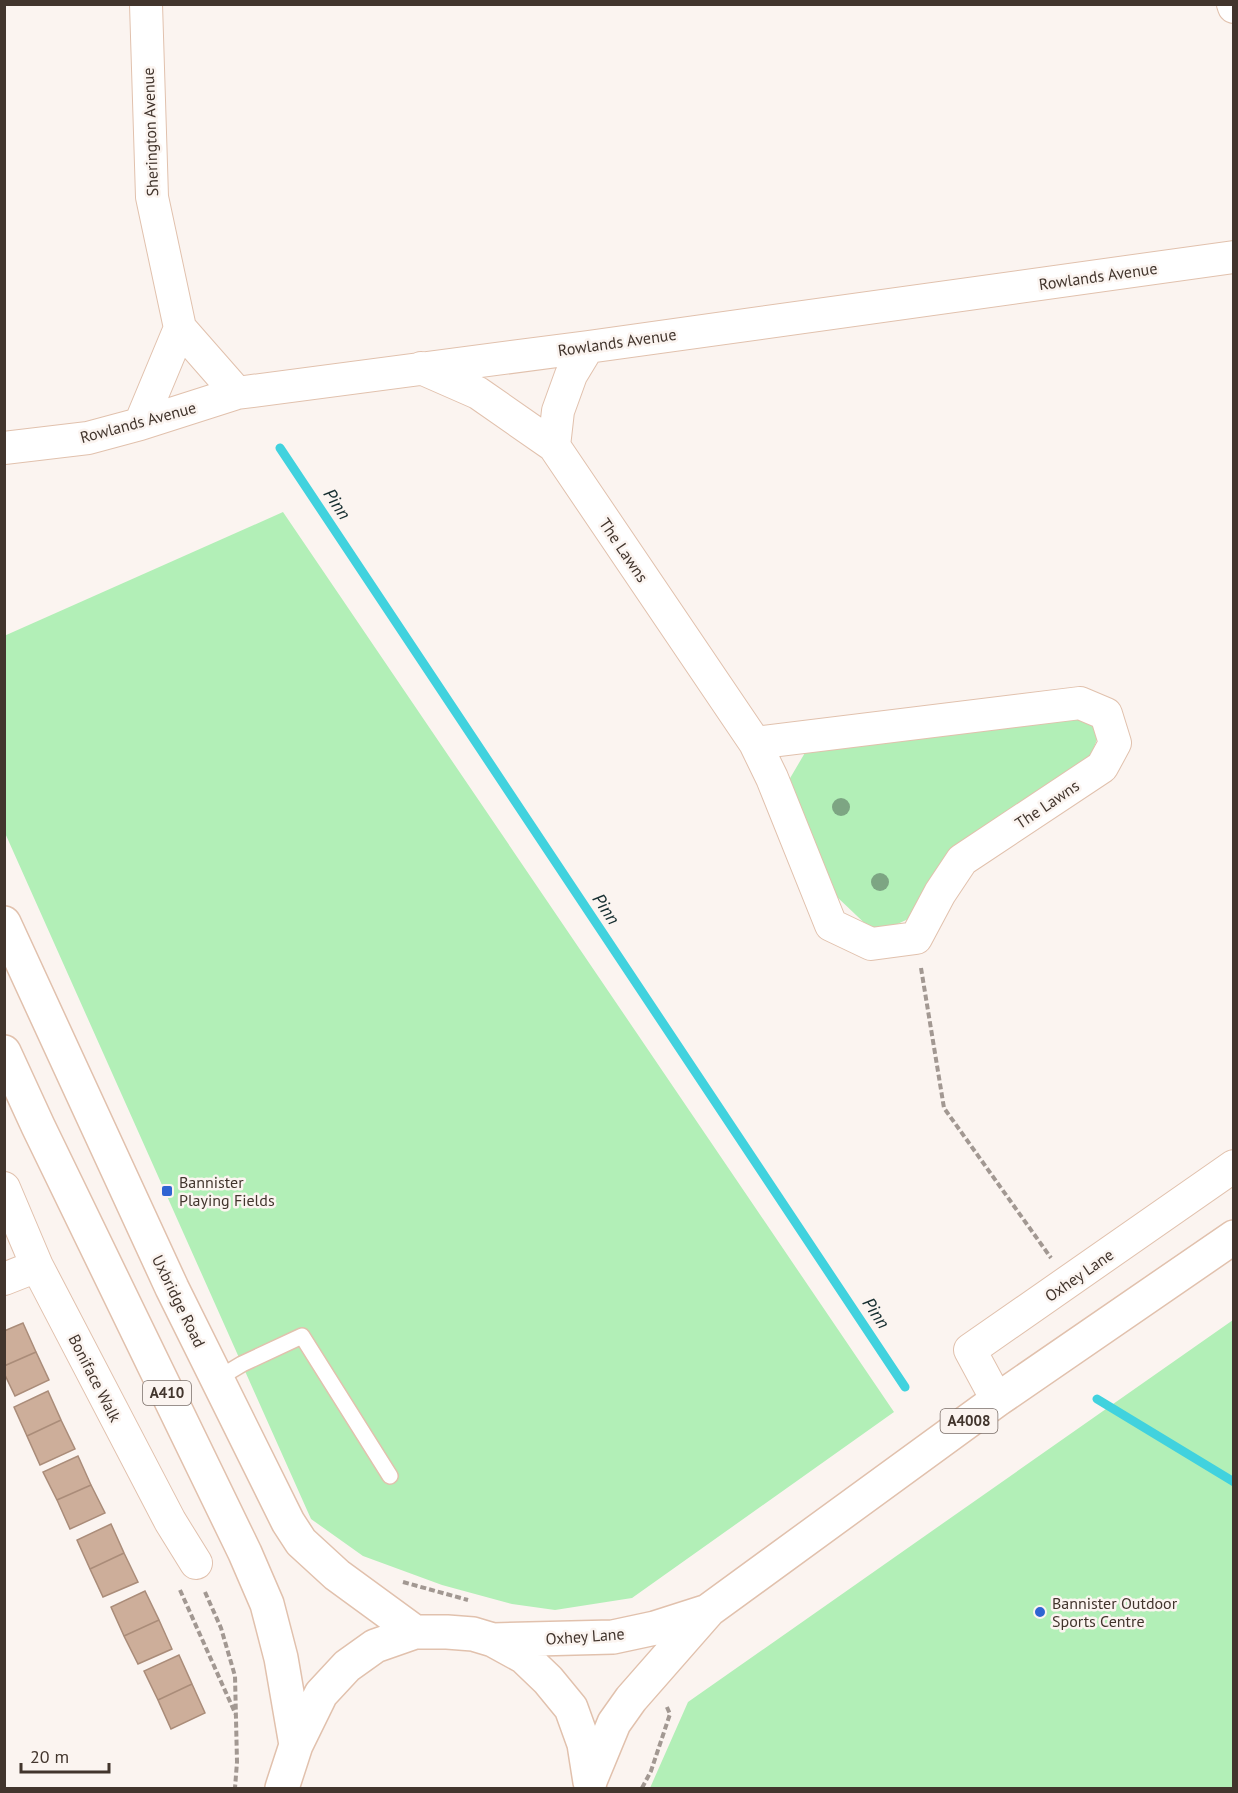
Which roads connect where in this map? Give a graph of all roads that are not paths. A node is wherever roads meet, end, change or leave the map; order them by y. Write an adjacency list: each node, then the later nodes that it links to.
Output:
1 (146, 4): 3 (street, Sherington Avenue)
2 (1233, 257): 4 (street, Rowlands Avenue)
3 (180, 328): 6 (street, Sherington Avenue); 7 (street)
4 (588, 347): 5 (street, Rowlands Avenue); 8 (street)
5 (421, 368): 6 (street, Rowlands Avenue); 8 (street)
6 (237, 393): 7 (street, Rowlands Avenue)
7 (140, 424): 9 (street, Rowlands Avenue)
8 (554, 446): 10 (street, The Lawns)
9 (4, 448)
10 (755, 743): 10 (street, The Lawns)
11 (4, 923): 18 (main road, Uxbridge Road / A410)
12 (4, 1052): 25 (main road, A410)
13 (1233, 1166): 19 (street, Oxhey Lane)
14 (4, 1188): 16 (street, Boniface Walk)
15 (1233, 1237): 19 (main road, Oxhey Lane / A4008)
16 (38, 1266): 17 (street); 21 (street, Boniface Walk)
17 (4, 1279)
18 (217, 1379): 20 (lane); 23 (main road, Uxbridge Road / A410)
19 (998, 1400): 22 (main road, Oxhey Lane / A4008)
20 (390, 1476)
21 (191, 1577)
22 (709, 1610): 24 (main road, Oxhey Lane / A4008); 26 (main road, Oxhey Lane / A4008)
23 (415, 1632): 24 (main road); 25 (main road)
24 (493, 1640): 26 (main road)
25 (296, 1746): 27 (main road)
26 (590, 1785)
27 (282, 1788)

